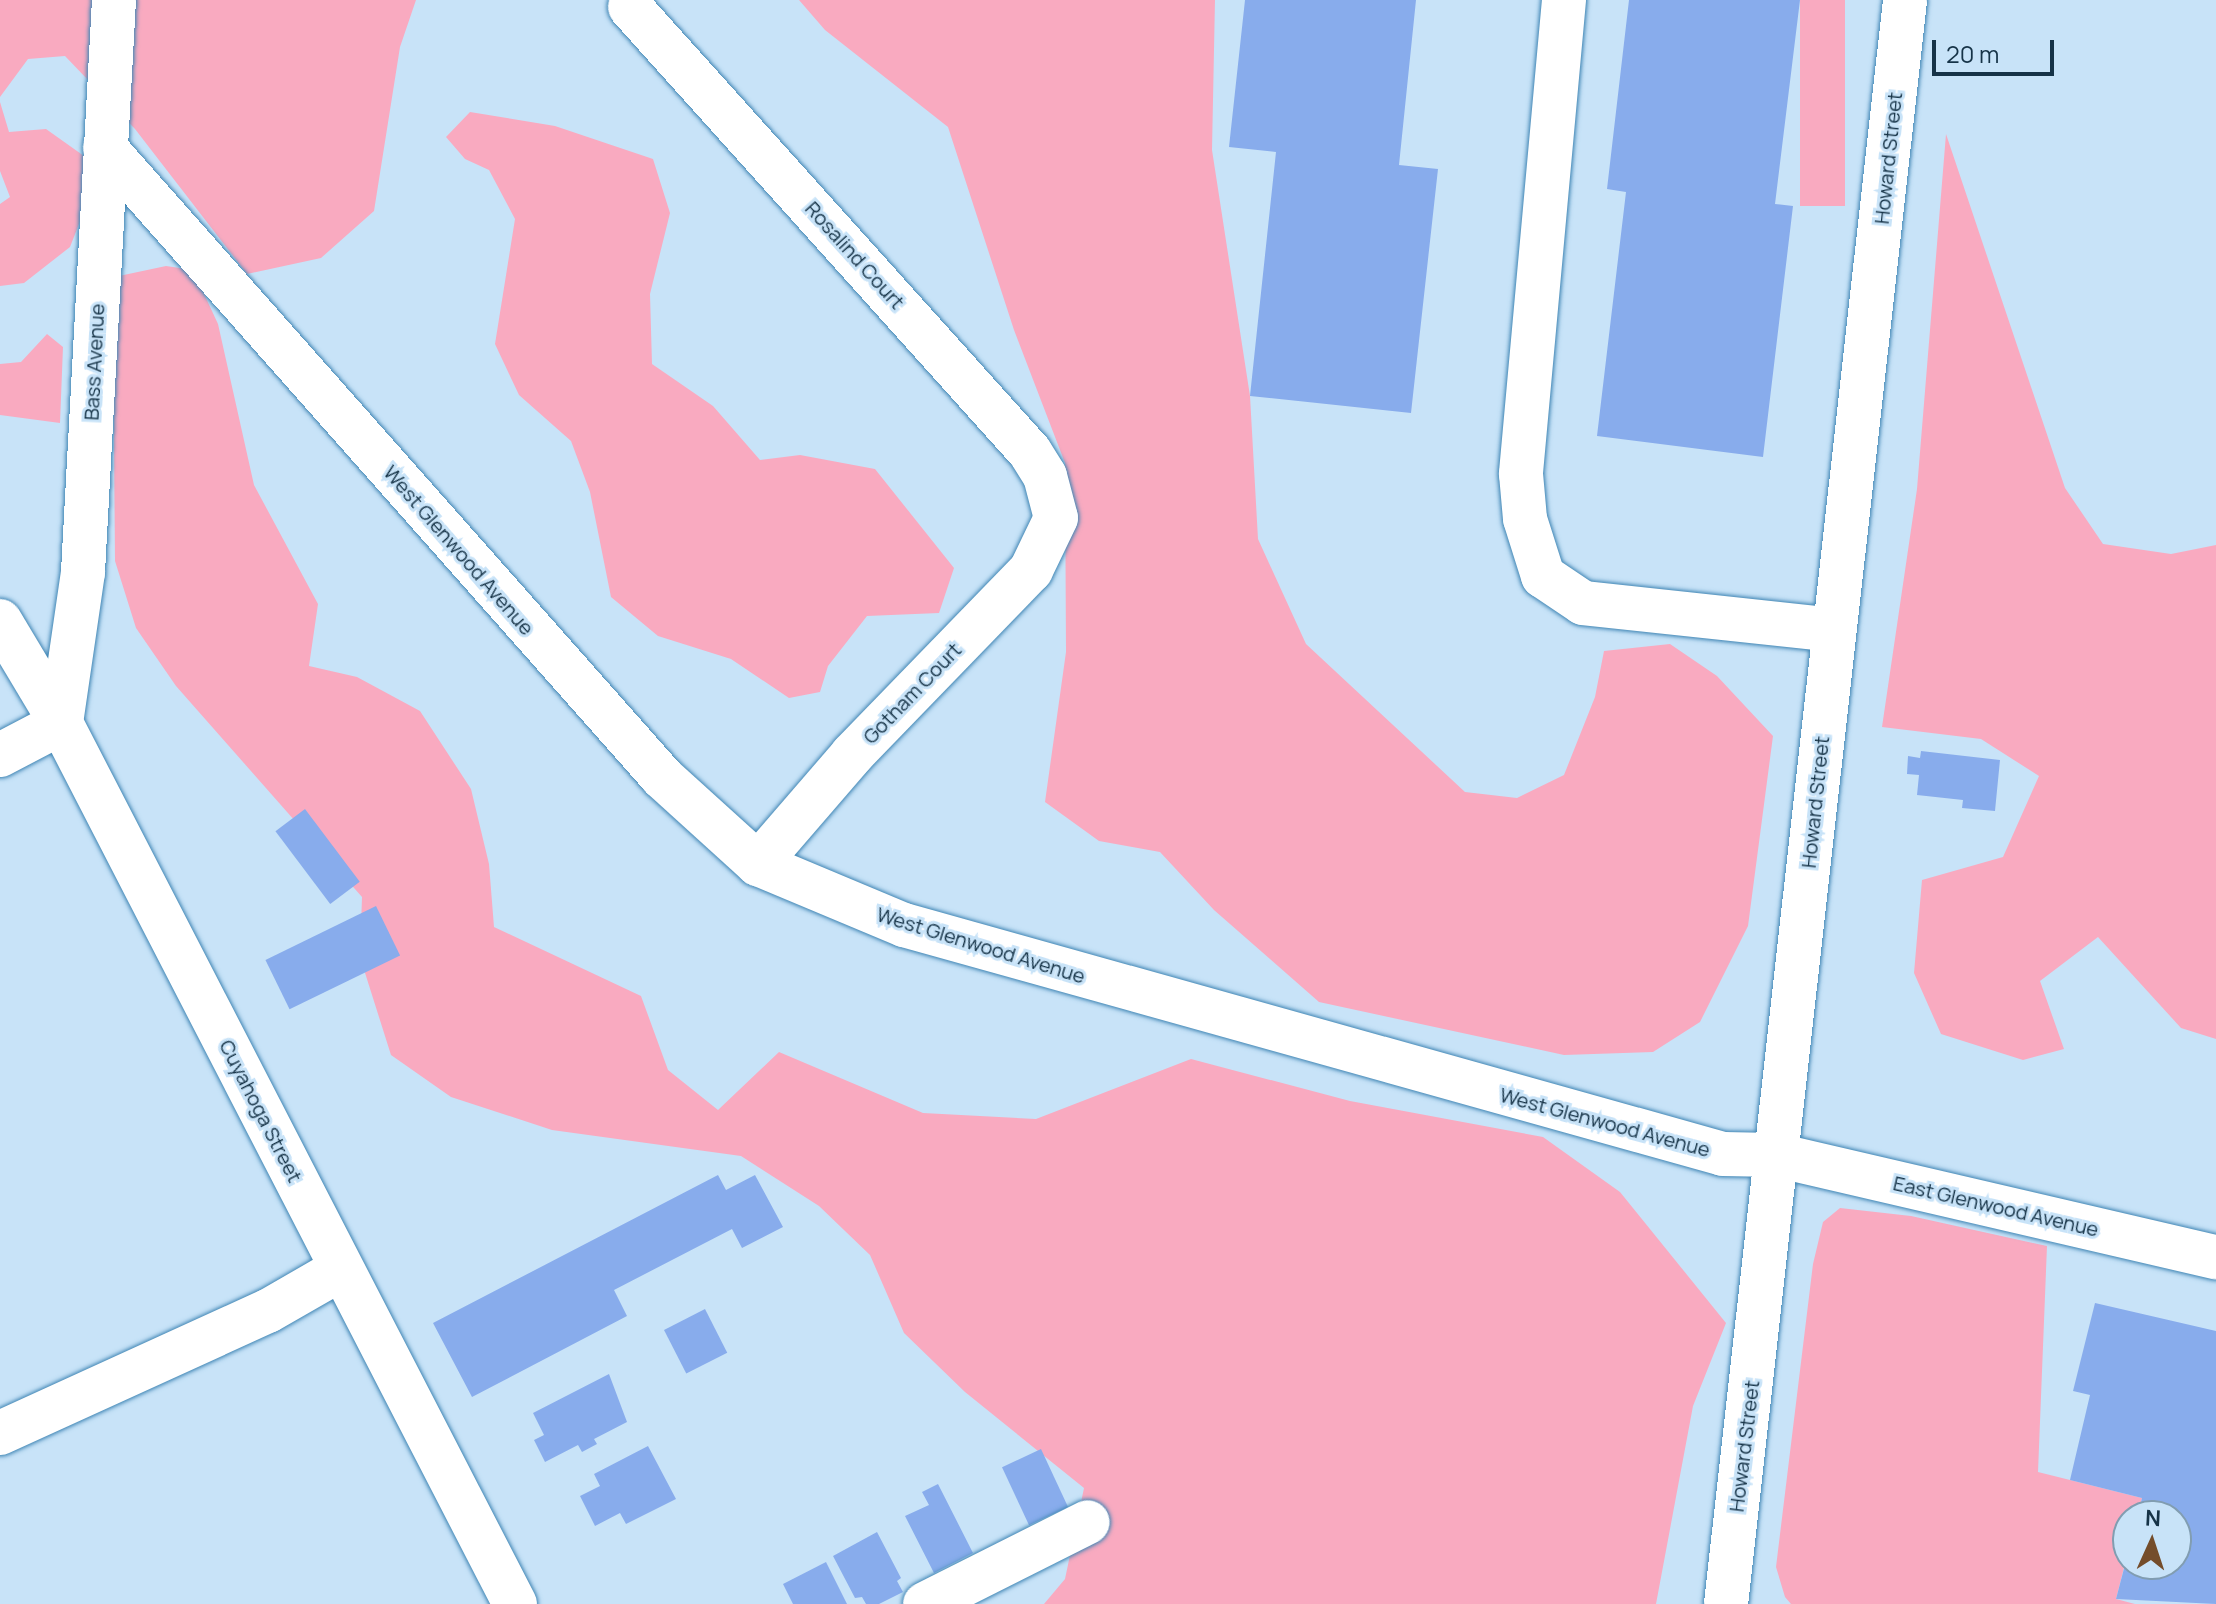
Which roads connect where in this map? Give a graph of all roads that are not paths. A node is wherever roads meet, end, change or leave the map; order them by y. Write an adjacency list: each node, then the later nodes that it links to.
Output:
1 (114, 0): 5 (street, Bass Avenue)
2 (1564, 0): 8 (street)
3 (1905, 0): 8 (street, Howard Street)
4 (630, 7): 6 (street, Rosalind Court)
5 (105, 148): 9 (street, Bass Avenue); 11 (street, West Glenwood Avenue)
6 (1056, 518): 11 (street, Gotham Court)
7 (0, 621): 9 (street, Cuyahoga Street)
8 (1834, 630): 12 (street, Howard Street)
9 (61, 723): 10 (street); 14 (street, Cuyahoga Street)
10 (0, 755)
11 (758, 864): 12 (street, West Glenwood Avenue)
12 (1776, 1155): 13 (street, East Glenwood Avenue); 19 (street, Howard Street)
13 (2216, 1257)
14 (341, 1269): 15 (street); 17 (street, Cuyahoga Street)
15 (0, 1433)
16 (1088, 1522): 18 (street)
17 (515, 1604)
18 (925, 1604)
19 (1726, 1604)

